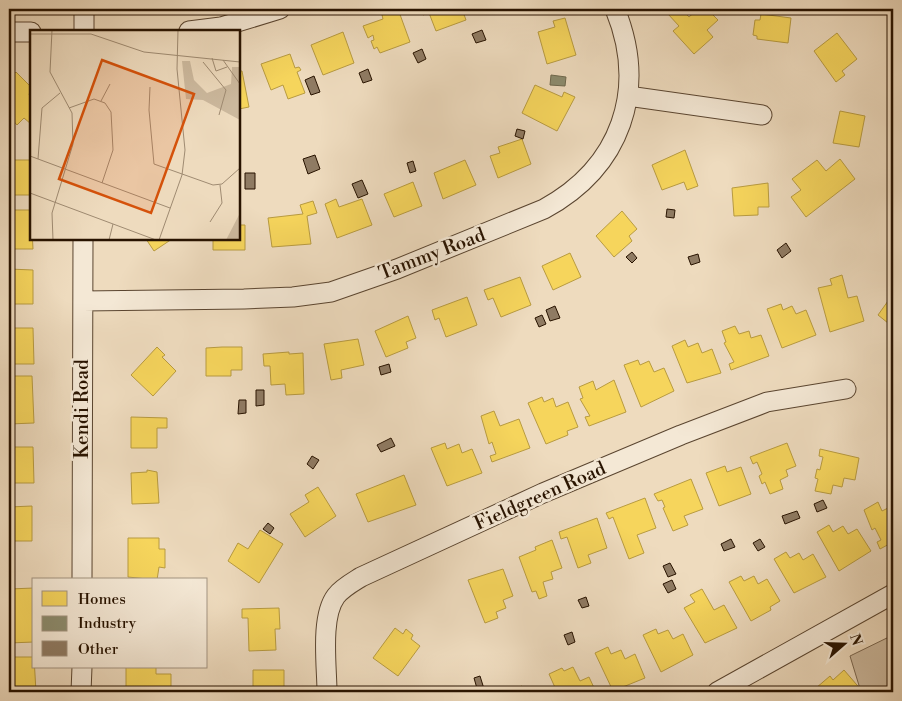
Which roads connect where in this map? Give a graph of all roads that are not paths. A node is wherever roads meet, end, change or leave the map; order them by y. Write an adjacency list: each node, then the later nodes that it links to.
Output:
1 (84, 9): 4 (street)
2 (280, 9): 5 (street)
3 (615, 9): 8 (street, Tammy Road)
4 (84, 30)
5 (198, 30)
6 (9, 32): 7 (street)
7 (30, 32)
8 (628, 96): 9 (street); 11 (street, Tammy Road)
9 (762, 115)
10 (83, 240): 11 (street, Kendi Road)
11 (83, 301): 13 (street, Kendi Road)
12 (846, 389): 17 (street, Fieldgreen Road)
13 (82, 578)
14 (893, 594): 18 (street)
15 (82, 668): 16 (street)
16 (81, 692)
17 (327, 692)
18 (717, 692)

